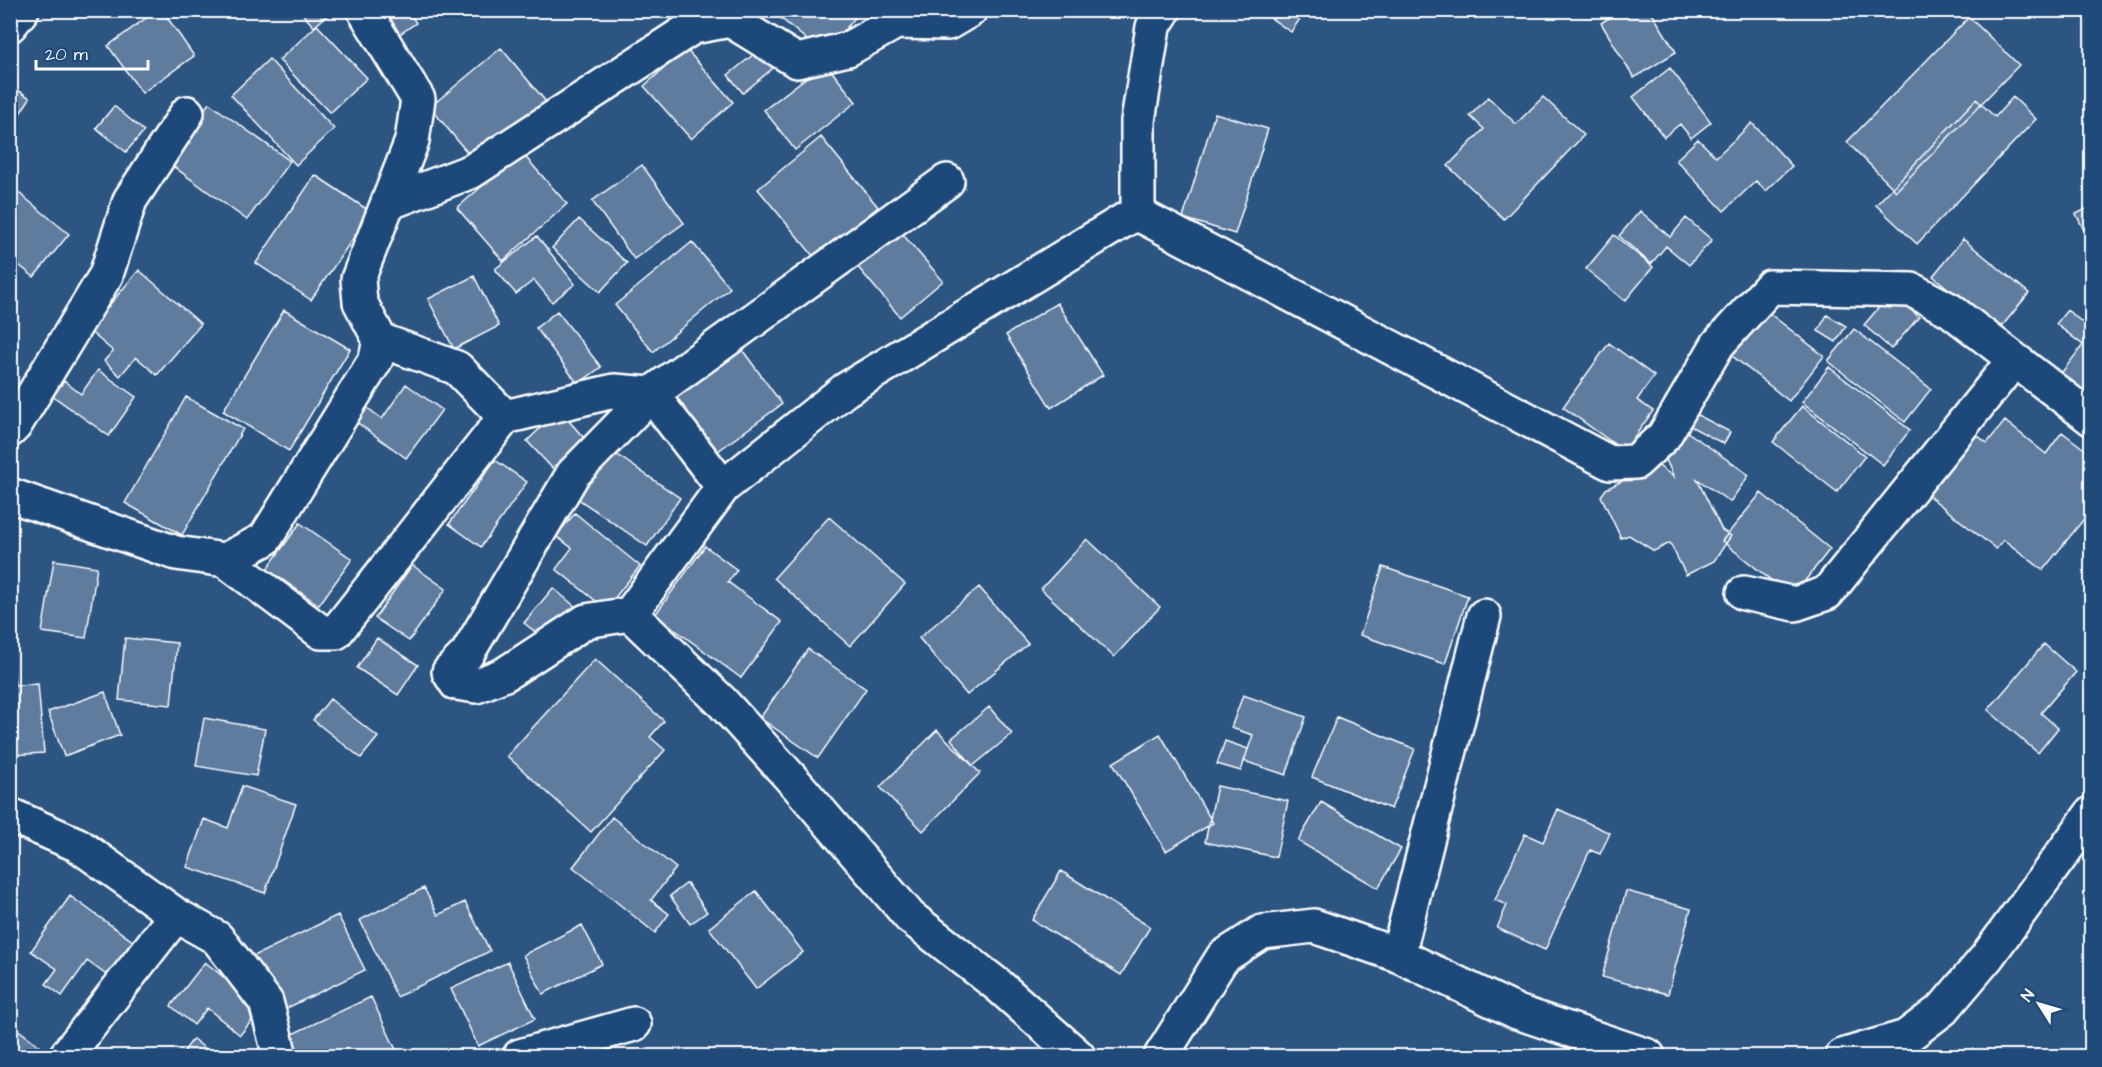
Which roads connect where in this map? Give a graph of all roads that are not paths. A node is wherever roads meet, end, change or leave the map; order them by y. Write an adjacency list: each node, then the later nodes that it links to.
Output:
1 (22, 10): 6 (street)
2 (364, 10): 9 (street)
3 (970, 10): 5 (street)
4 (1164, 10): 10 (street)
5 (894, 16): 9 (street)
6 (10, 25)
7 (187, 113): 16 (street)
8 (947, 181): 13 (street)
9 (388, 203): 11 (street)
10 (1138, 214): 12 (street); 17 (street)
11 (380, 340): 14 (street); 19 (street)
12 (2014, 360): 15 (street); 20 (street)
13 (651, 394): 14 (street); 17 (street); 21 (street)
14 (505, 417): 19 (street)
15 (2091, 419)
16 (10, 430)
17 (723, 487): 21 (street)
18 (10, 495): 19 (street)
19 (225, 560)
20 (1744, 593)
21 (630, 614): 32 (street)
22 (1484, 616): 26 (street)
23 (2091, 813): 28 (street)
24 (10, 815): 25 (street)
25 (176, 915): 29 (street); 30 (street)
26 (1398, 955): 33 (street); 34 (street)
27 (634, 1024): 31 (street)
28 (1909, 1047): 35 (street)
29 (66, 1056)
30 (280, 1056)
31 (520, 1056)
32 (1078, 1056)
33 (1161, 1056)
34 (1648, 1056)
35 (1842, 1056)

